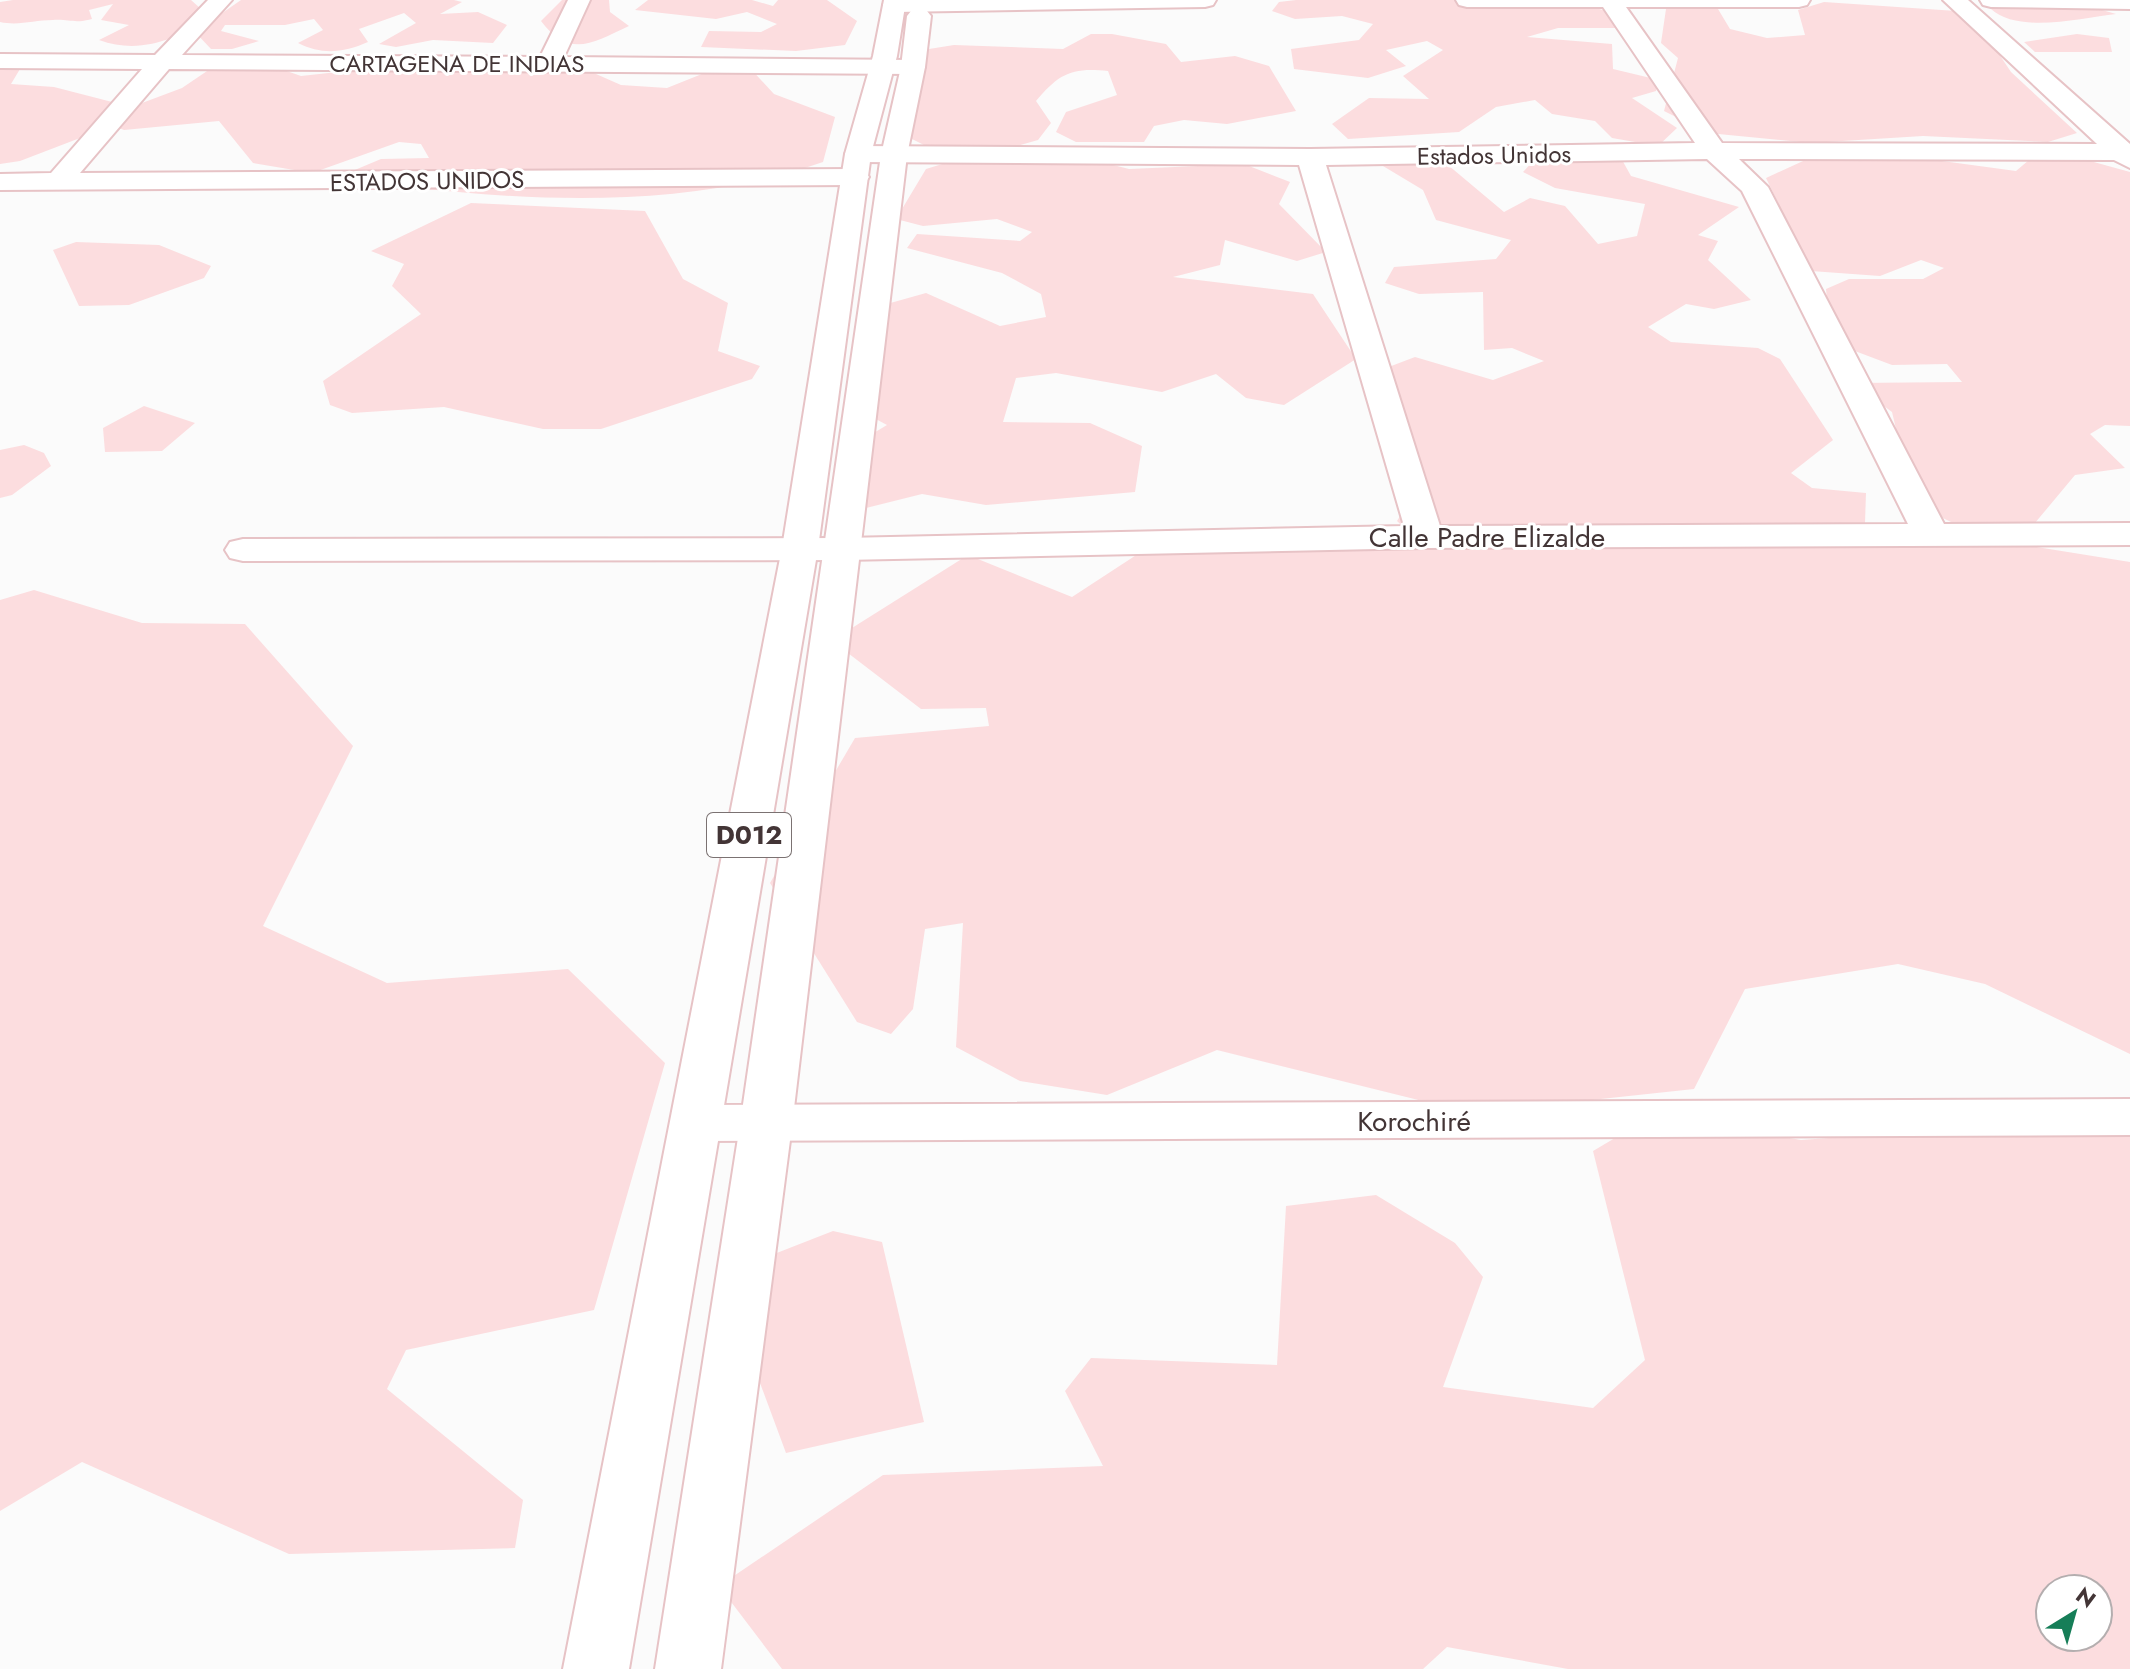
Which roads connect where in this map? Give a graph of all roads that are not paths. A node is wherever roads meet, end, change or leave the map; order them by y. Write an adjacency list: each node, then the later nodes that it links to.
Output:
1 (221, 0): 12 (street)
2 (579, 0): 13 (street)
3 (1205, 0): 9 (street)
4 (1467, 0): 5 (street)
5 (1610, 0): 6 (street); 15 (street)
6 (1799, 0)
7 (1954, 0): 16 (street)
8 (1991, 0): 10 (street)
9 (908, 2): 14 (street, D012)
10 (2130, 2)
11 (0, 61): 12 (street, CARTAGENA DE INDIAS)
12 (163, 61): 13 (street, CARTAGENA DE INDIAS); 20 (street)
13 (549, 63): 14 (street, CARTAGENA DE INDIAS)
14 (898, 67): 18 (street, D012)
15 (1714, 151): 16 (street, Estados Unidos); 17 (street, Estados Unidos); 22 (street)
16 (2127, 154)
17 (1310, 157): 18 (street, Estados Unidos); 23 (street)
18 (869, 162): 20 (street, ESTADOS UNIDOS); 24 (street, D012); 25 (street, D012)
19 (0, 182): 20 (street, ESTADOS UNIDOS)
20 (58, 182)
21 (2130, 534): 22 (street, Calle Padre Elizalde)
22 (1932, 535): 23 (street, Calle Padre Elizalde)
23 (1425, 537): 25 (street, Calle Padre Elizalde)
24 (800, 548): 25 (street, Calle Padre Elizalde); 26 (street, Calle Padre Elizalde); 28 (street, D012)
25 (844, 549): 29 (street, D012)
26 (243, 550)
27 (2130, 1117): 29 (street, Korochiré)
28 (697, 1123): 29 (street, Korochiré); 30 (street, D012)
29 (766, 1125): 31 (street, D012)
30 (596, 1669)
31 (688, 1669)

